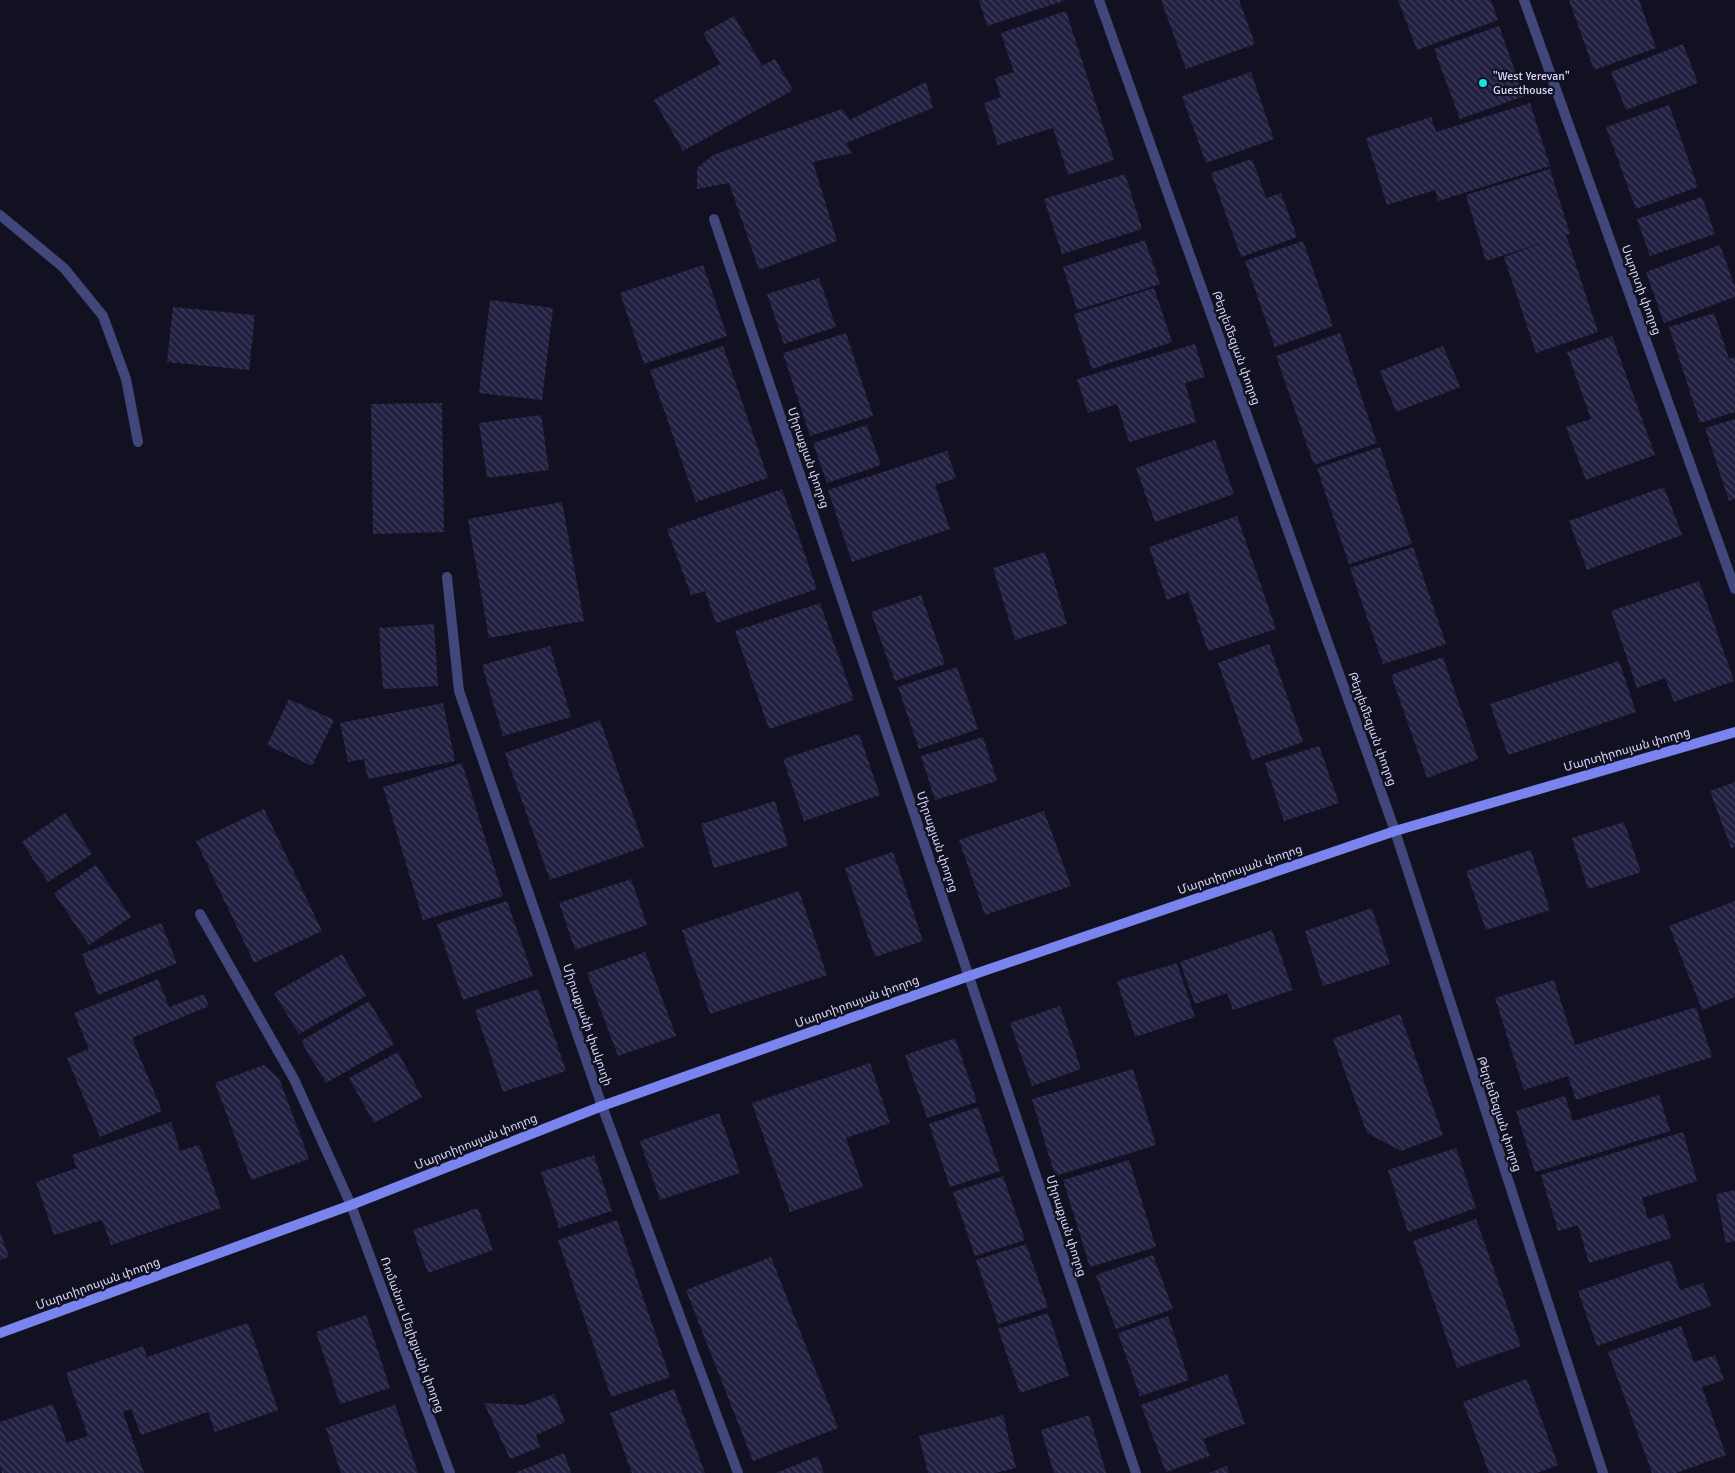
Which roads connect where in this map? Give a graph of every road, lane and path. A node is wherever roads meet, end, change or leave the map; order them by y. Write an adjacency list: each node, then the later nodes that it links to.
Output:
1 (1099, 0): 9 (street, Թերլեմեզյան փողոց)
2 (1524, 0): 7 (street, Սպորտի փողոց)
3 (0, 215): 5 (street)
4 (714, 219): 11 (street, Միրաքյան փողոց)
5 (138, 442)
6 (447, 577): 12 (street, Միրաքյանի փակուղի)
7 (1735, 589)
8 (1735, 732): 9 (street, Մարտիրոսյան փողոց)
9 (1395, 831): 11 (street, Մարտիրոսյան փողոց); 18 (street, Թերլեմեզյան փողոց)
10 (200, 914): 13 (street, Ռոմանոս Մելիքյանի փողոց)
11 (969, 976): 12 (street, Մարտիրոսյան փողոց); 17 (street, Միրաքյան փողոց)
12 (602, 1106): 13 (street, Մարտիրոսյան փողոց); 16 (street, Միրաքյանի փակուղի)
13 (351, 1205): 14 (street, Մարտիրոսյան փողոց); 15 (street, Ռոմանոս Մելիքյանի փողոց)
14 (0, 1333)
15 (450, 1473)
16 (738, 1473)
17 (1136, 1473)
18 (1603, 1473)

